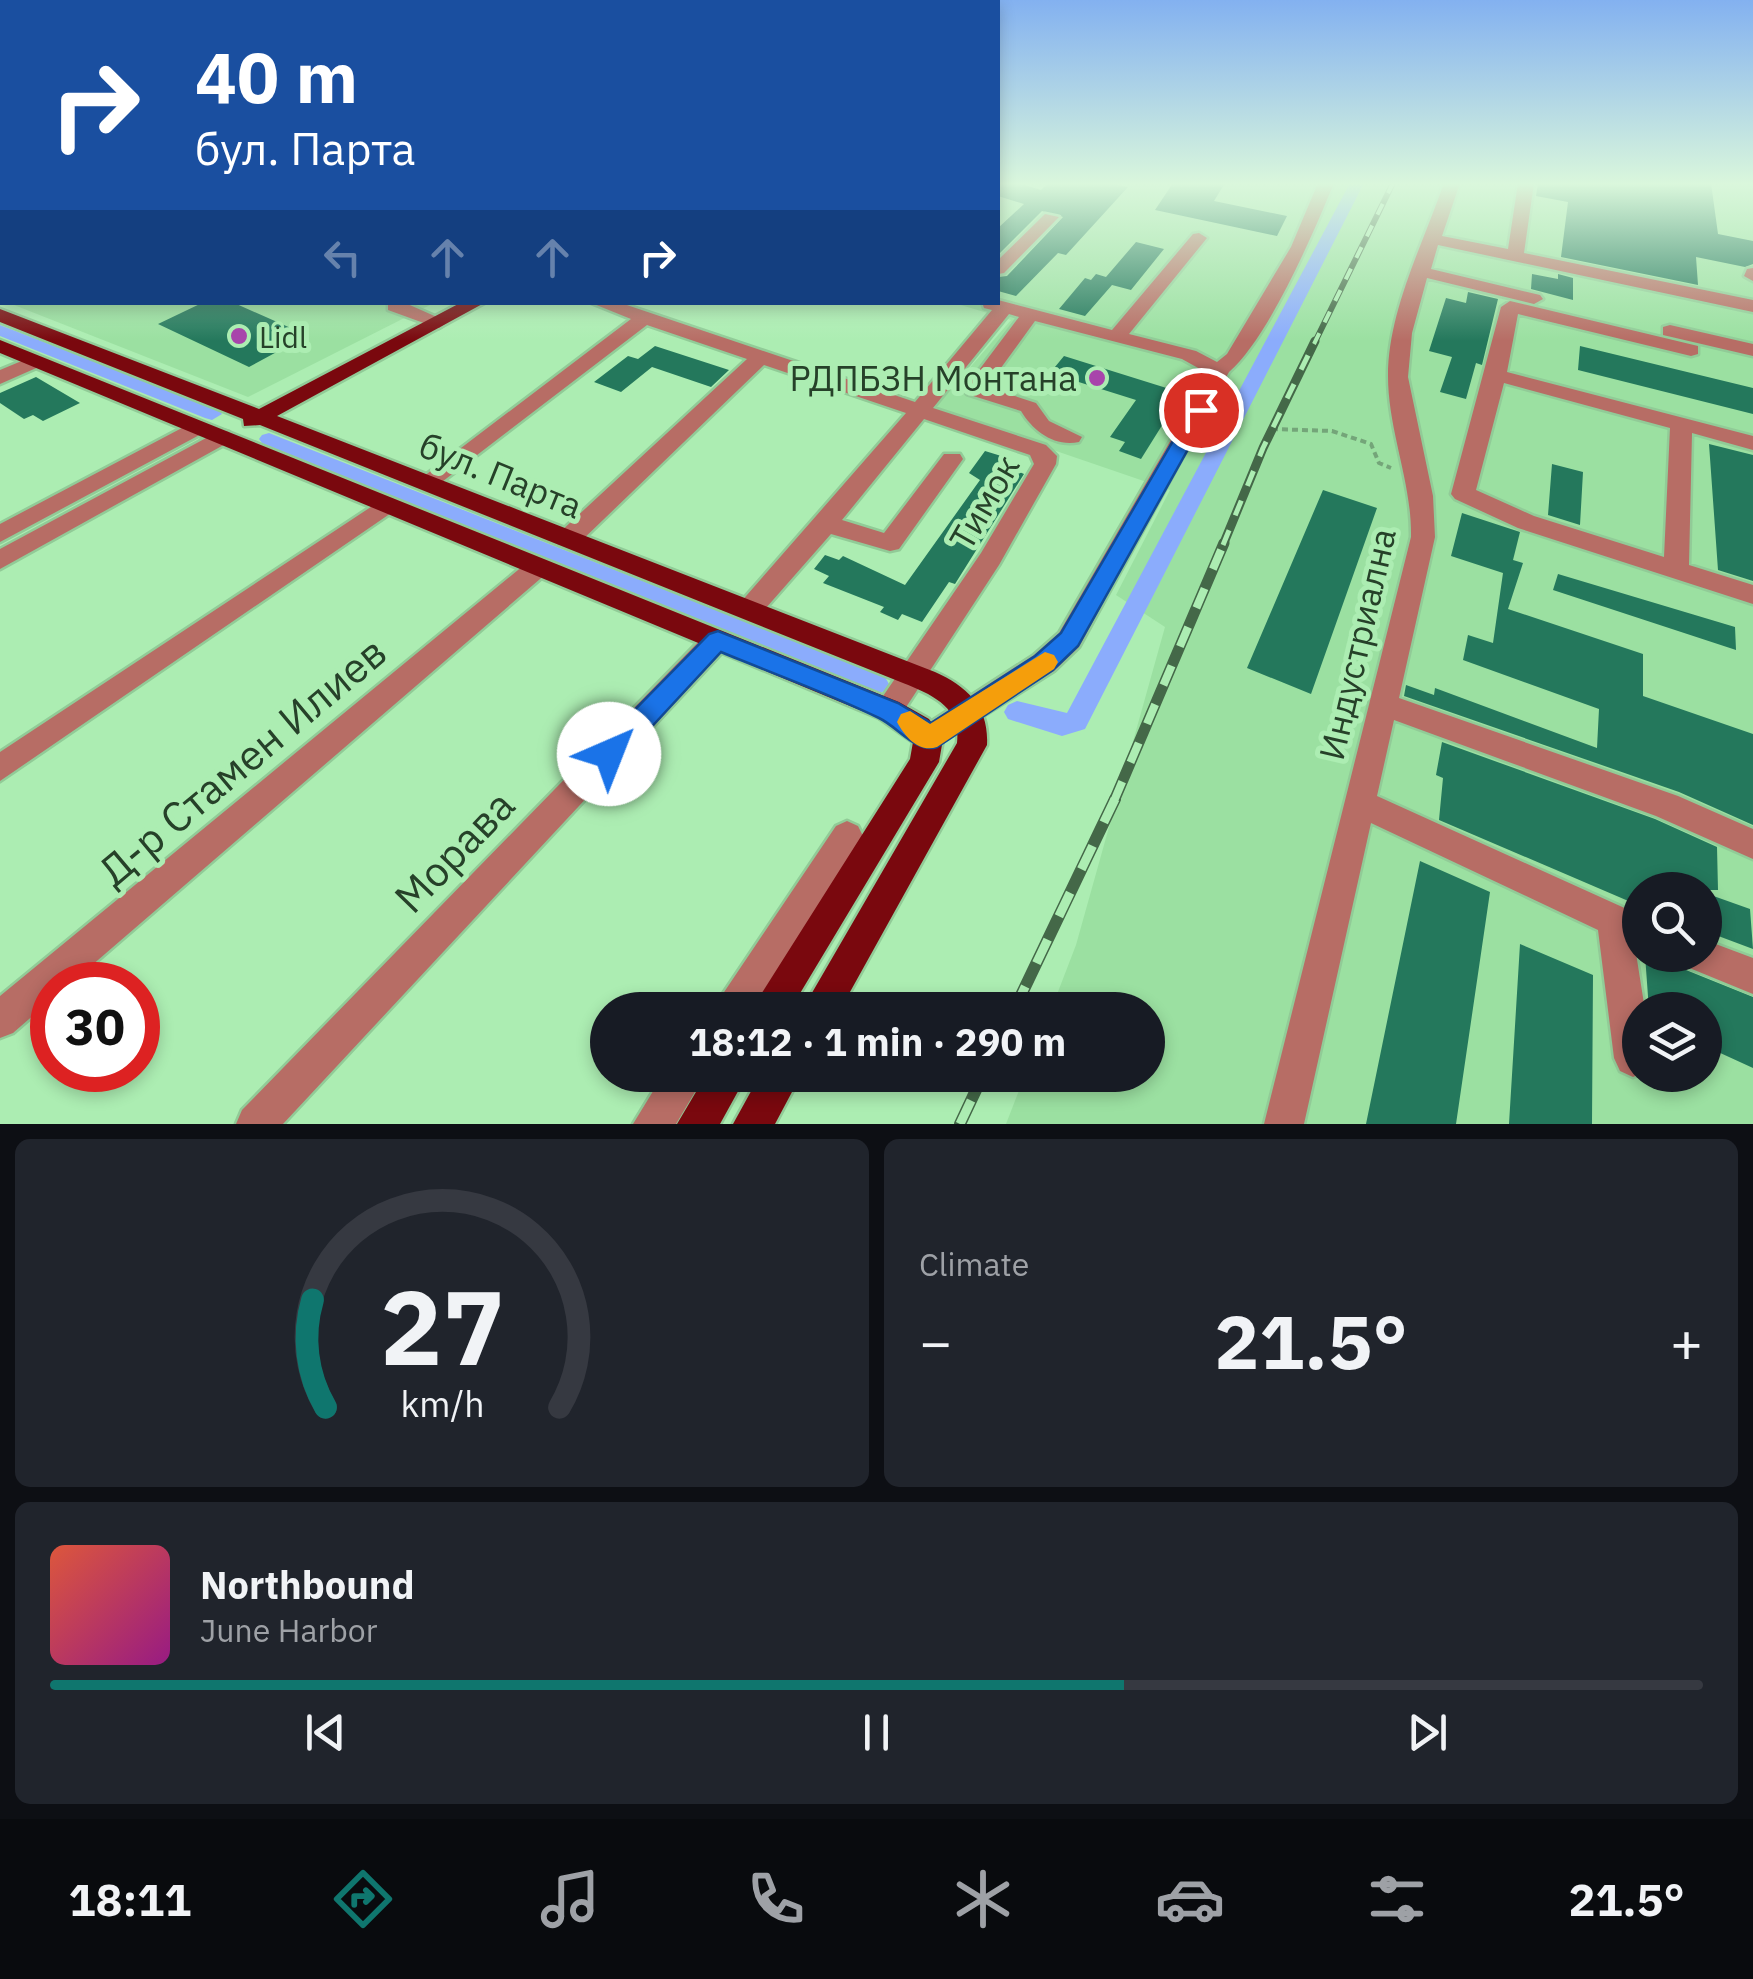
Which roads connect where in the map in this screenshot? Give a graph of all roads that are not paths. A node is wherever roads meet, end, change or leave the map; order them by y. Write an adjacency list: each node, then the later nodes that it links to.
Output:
1 (1032, 235): 8 (street)
2 (1304, 235): 25 (street)
3 (1435, 235): 6 (street, Индустриална)
4 (1518, 235): 7 (street)
5 (1199, 238): 19 (street)
6 (1434, 240): 7 (street); 9 (street, Индустриална)
7 (1515, 258): 14 (street)
8 (1000, 267)
9 (1423, 272): 22 (street); 35 (street, Индустриална)
10 (398, 305): 18 (street)
11 (472, 305): 18 (main road)
12 (607, 305): 17 (street, Тимок)
13 (995, 305): 15 (street); 28 (street)
14 (1753, 306)
15 (1032, 314): 19 (street); 32 (street)
16 (0, 316): 29 (main road, бул. Парта)
17 (644, 318): 23 (street, Тимок); 36 (street)
18 (439, 322): 29 (main road)
19 (1117, 336): 25 (street)
20 (0, 346): 24 (main road, бул. Парта)
21 (1690, 350): 26 (street)
22 (1753, 350)
23 (761, 357): 28 (street, Тимок); 41 (street)
24 (36, 361): 27 (street); 31 (main road, бул. Парта)
25 (1220, 371): 51 (street)
26 (1496, 375): 30 (street); 37 (street)
27 (0, 378)
28 (919, 412): 39 (street); 48 (street, Тимок)
29 (258, 417): 31 (main road); 36 (main road, бул. Парта)
30 (1681, 424): 33 (street); 44 (street)
31 (209, 432): 38 (main road, бул. Парта); 40 (street); 42 (street)
32 (1071, 436)
33 (1753, 443)
34 (952, 459): 39 (street)
35 (1420, 480): 37 (street); 49 (street, Индустриална)
36 (426, 483): 41 (main road, бул. Парта)
37 (1463, 494): 44 (street)
38 (386, 506): 43 (main road, бул. Парта); 53 (street)
39 (826, 524): 46 (street)
40 (0, 534)
41 (568, 539): 46 (main road, бул. Парта)
42 (0, 560)
43 (538, 567): 47 (main road, бул. Парта); 64 (street, Д-р Стамен Илиев)
44 (1676, 569): 45 (street)
45 (1753, 594)
46 (749, 610): 48 (main road, бул. Парта)
47 (718, 640): 50 (main road, бул. Парта); 68 (street, Морава)
48 (913, 675): 50 (street); 51 (main road, бул. Парта)
49 (1382, 704): 54 (street, Индустриална); 56 (street)
50 (889, 710): 52 (main road, бул. Парта)
51 (970, 710): 52 (street); 63 (main road)
52 (928, 739): 57 (main road)
53 (0, 768)
54 (1358, 802): 58 (street); 72 (street, Индустриална)
55 (847, 836): 57 (street)
56 (1753, 844)
57 (820, 902): 61 (street); 62 (main road)
58 (1622, 924)
59 (1722, 964): 60 (street)
60 (1753, 976)
61 (745, 992)
62 (778, 992)
63 (830, 992)
64 (0, 1020)
65 (675, 1092): 69 (street)
66 (717, 1092): 70 (main road)
67 (772, 1092): 71 (main road)
68 (256, 1124)
69 (654, 1124)
70 (697, 1124)
71 (753, 1124)
72 (1284, 1124)

